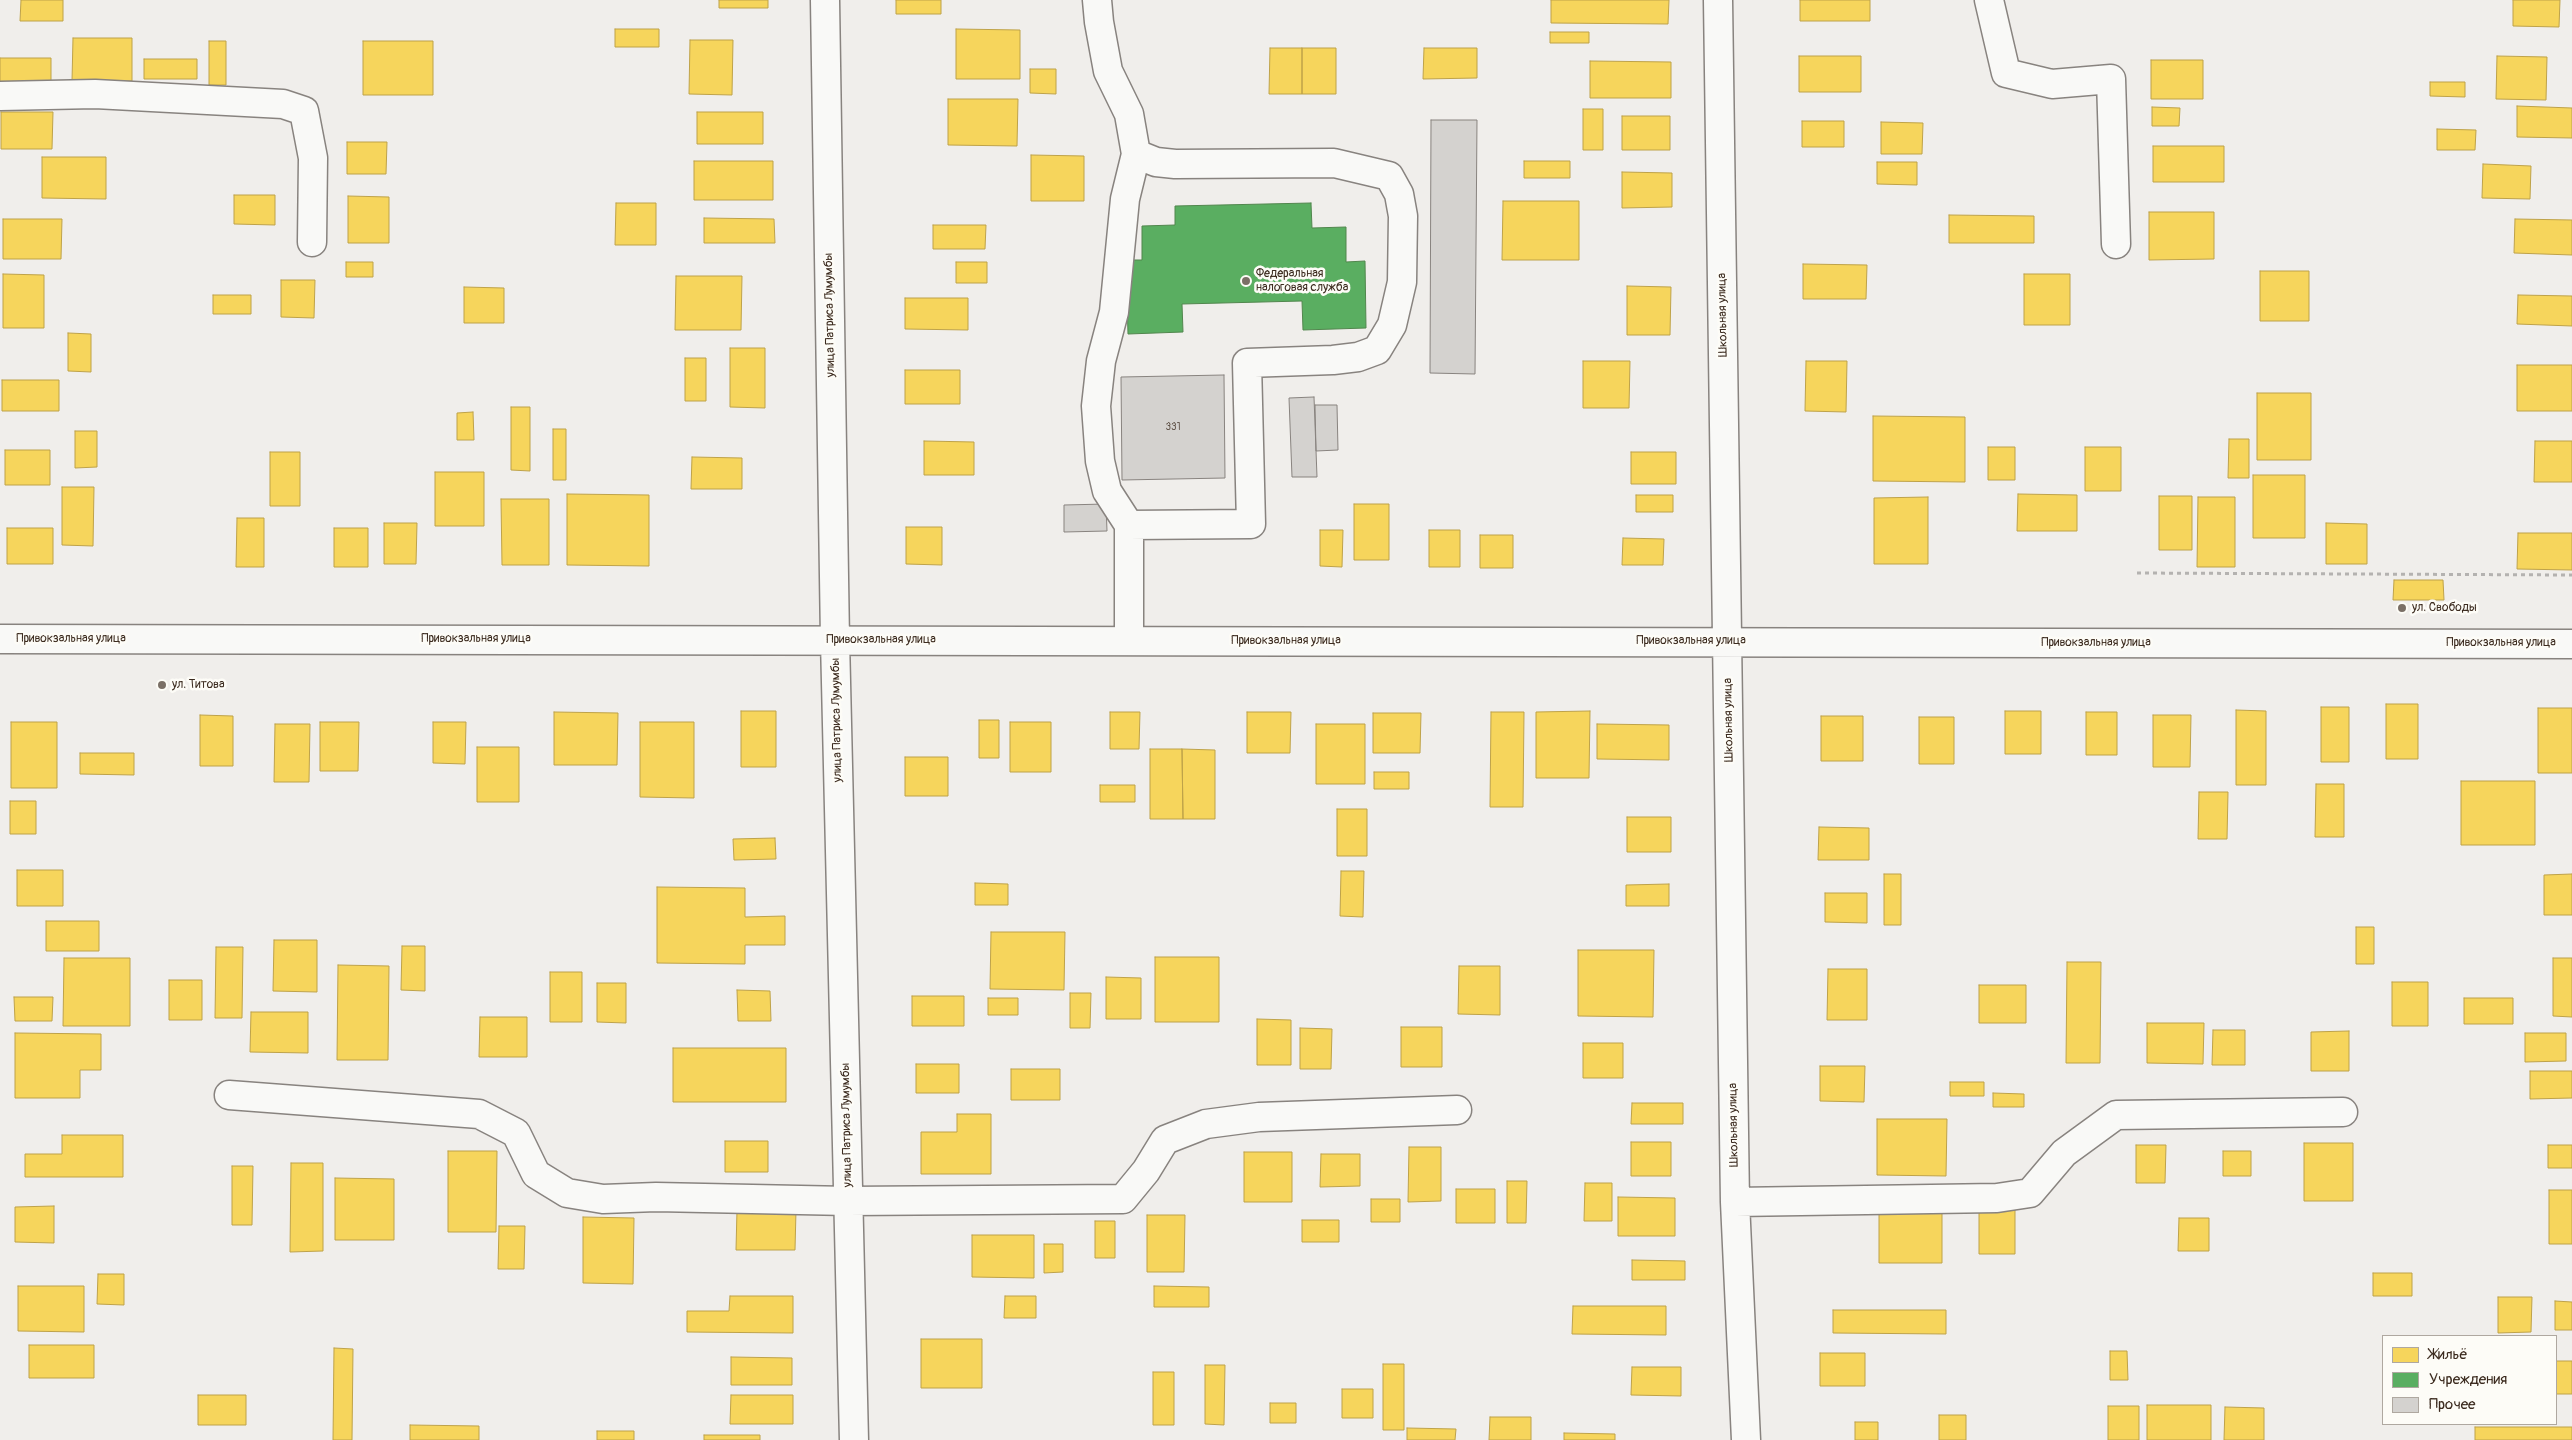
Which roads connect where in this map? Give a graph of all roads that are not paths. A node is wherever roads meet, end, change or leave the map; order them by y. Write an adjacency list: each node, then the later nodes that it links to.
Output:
1 (825, 0): 11 (street, улица Патриса Лумумбы)
2 (1097, 0): 6 (street)
3 (1718, 0): 12 (street, Школьная улица)
4 (1989, 0): 8 (street)
5 (0, 96): 7 (street)
6 (1136, 154): 9 (street); 9 (street)
7 (312, 242)
8 (2116, 244)
9 (1129, 525): 13 (street)
10 (0, 639): 11 (street, Привокзальная улица)
11 (835, 640): 13 (street, Привокзальная улица); 18 (street, улица Патриса Лумумбы)
12 (1728, 640): 13 (street, Привокзальная улица); 14 (street, Привокзальная улица); 19 (street, Школьная улица)
13 (1128, 641)
14 (2572, 644)
15 (229, 1095): 18 (street)
16 (1457, 1110): 18 (street)
17 (2344, 1112): 19 (street)
18 (848, 1201): 20 (street, улица Патриса Лумумбы)
19 (1735, 1202): 21 (street, Школьная улица)
20 (854, 1440)
21 (1746, 1440)

